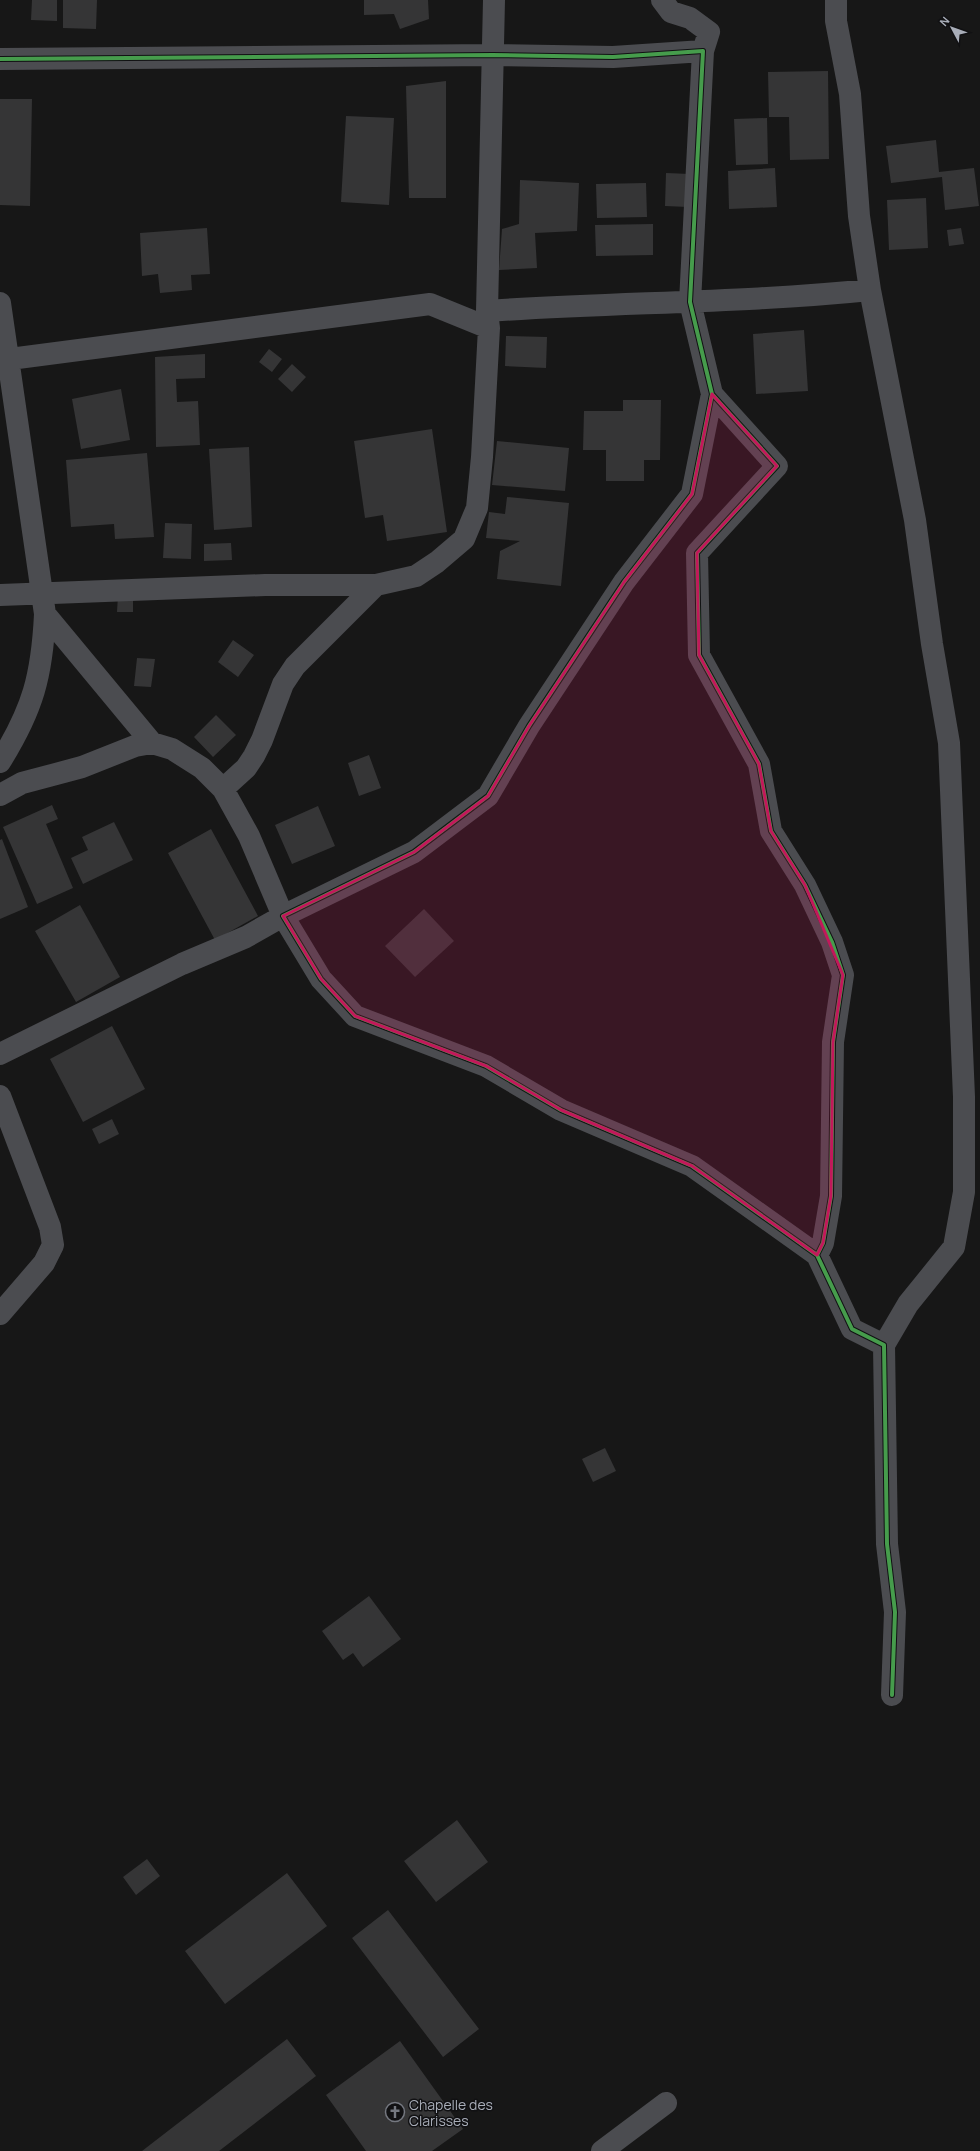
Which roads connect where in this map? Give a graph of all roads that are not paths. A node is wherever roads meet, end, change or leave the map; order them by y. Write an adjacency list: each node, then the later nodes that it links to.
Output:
1 (494, 0): 5 (street)
2 (662, 0): 4 (street)
3 (836, 0): 7 (street)
4 (703, 51): 5 (street); 8 (street)
5 (493, 55): 6 (street); 10 (street)
6 (0, 59)
7 (870, 290): 8 (street); 25 (street)
8 (690, 302): 10 (street); 12 (street)
9 (0, 303): 11 (street)
10 (488, 320): 11 (street); 13 (street)
11 (5, 359): 15 (street)
12 (712, 394): 20 (street); 23 (street)
13 (376, 585): 15 (street); 18 (street)
14 (0, 595): 15 (street)
15 (44, 604): 16 (street); 17 (street)
16 (152, 743): 18 (street); 19 (street)
17 (0, 762)
18 (223, 789): 20 (street)
19 (0, 795)
20 (283, 916): 21 (street); 23 (street)
21 (0, 1054)
22 (0, 1096): 24 (street)
23 (817, 1255): 25 (street)
24 (0, 1314)
25 (884, 1345): 26 (street)
26 (892, 1695)
27 (666, 2103): 28 (street)
28 (602, 2151)

